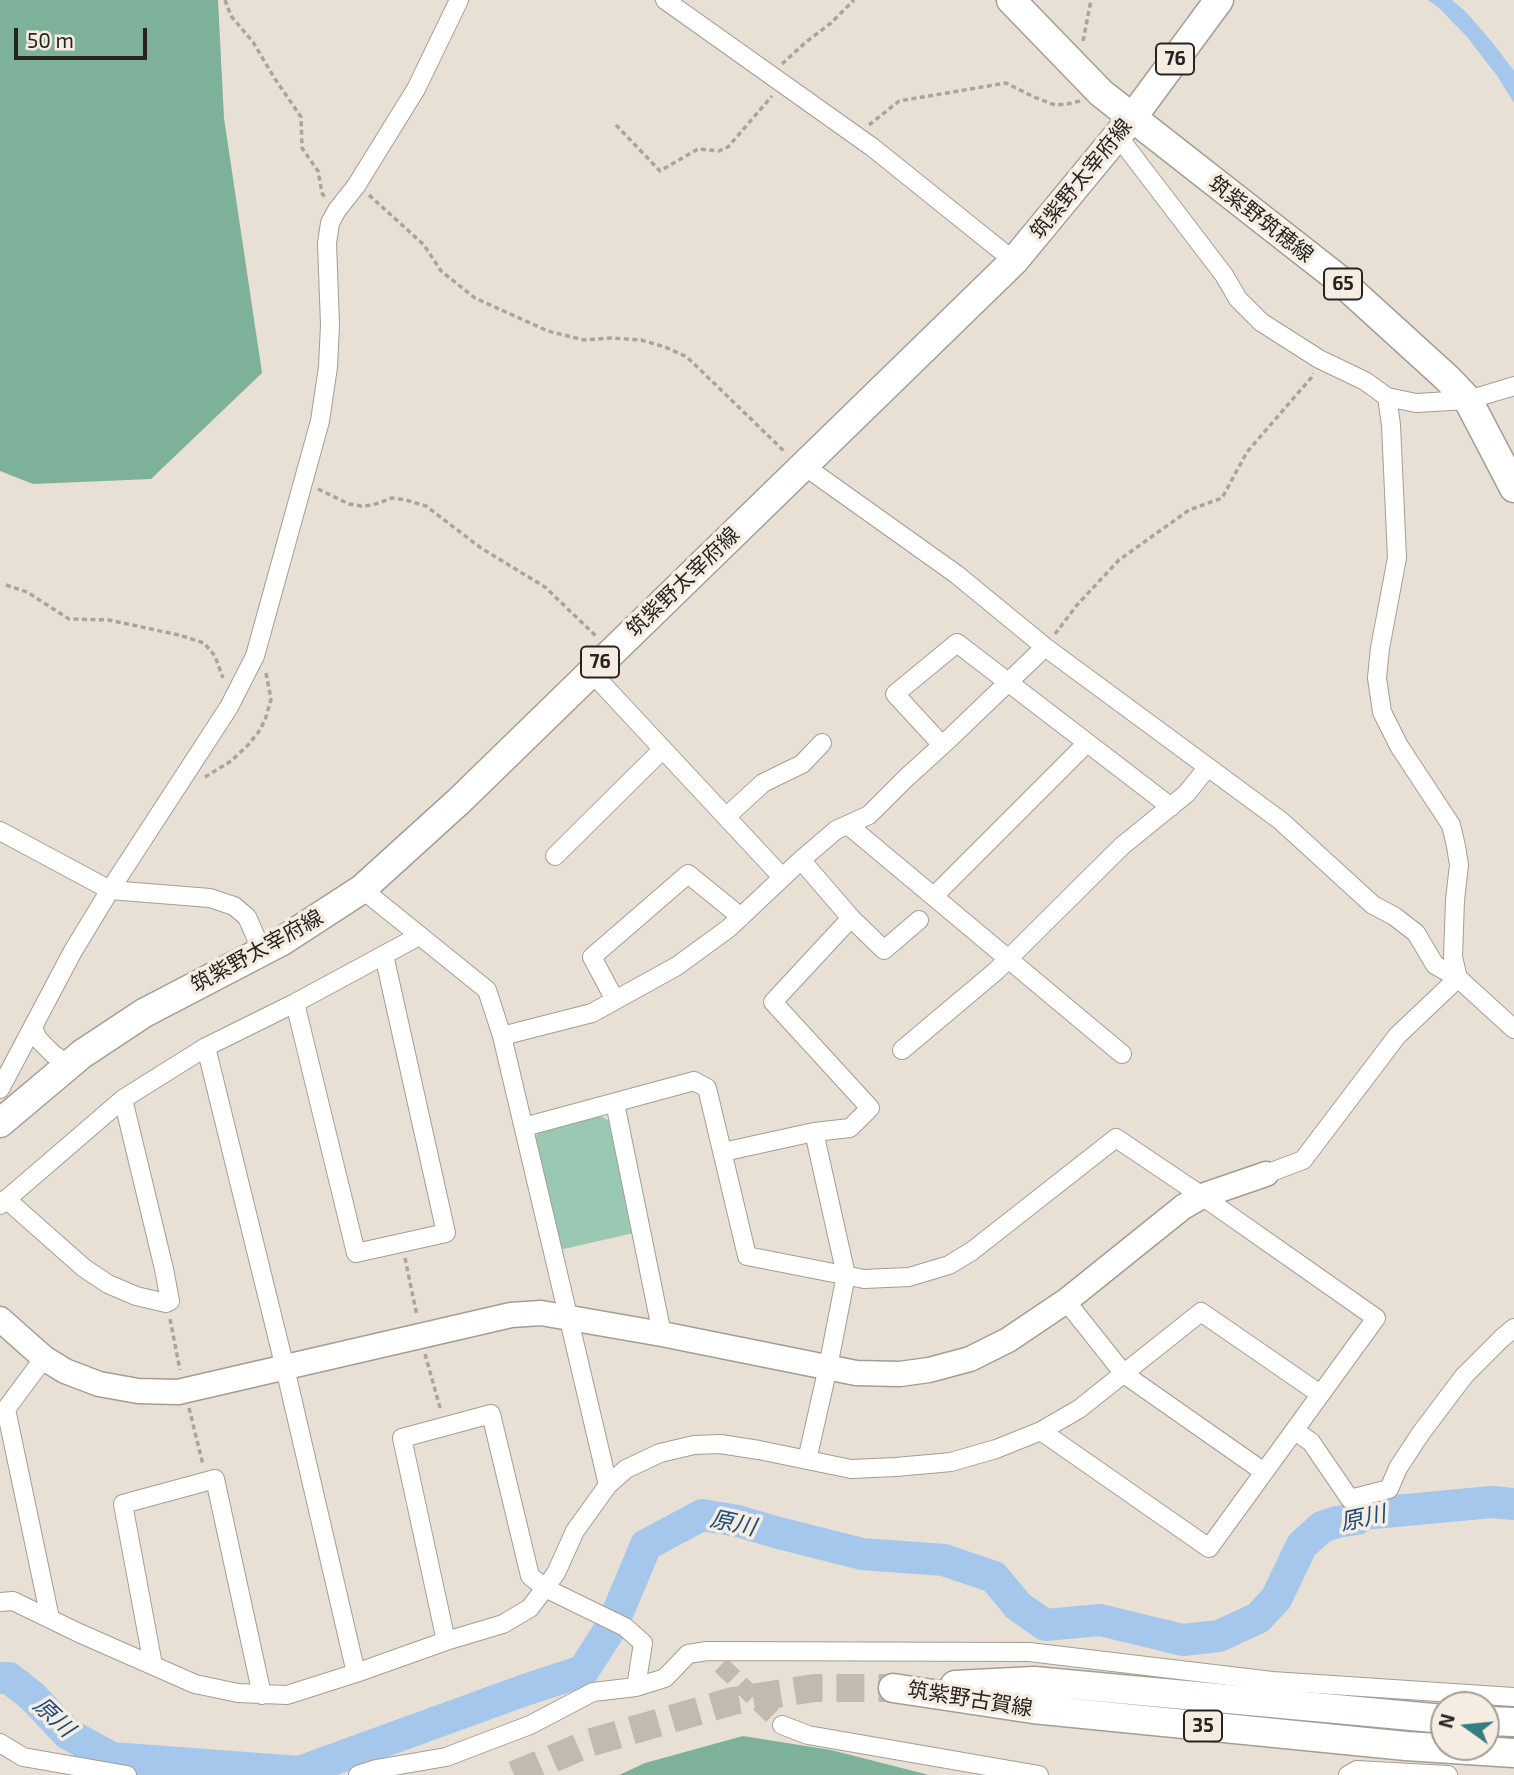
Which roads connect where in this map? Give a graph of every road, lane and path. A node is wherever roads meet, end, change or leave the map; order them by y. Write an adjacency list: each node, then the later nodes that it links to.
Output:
1 (225, 0): 15 (path)
2 (460, 0): 14 (street)
3 (666, 0): 9 (street)
4 (854, 0): 9 (path)
5 (1010, 0): 8 (main road, 筑紫野筑穂線 / 65)
6 (1091, 0): 8 (path)
7 (1219, 0): 12 (main road, 筑紫野太宰府線 / 76)
8 (1068, 59): 10 (main road, 筑紫野筑穂線 / 65)
9 (777, 80): 11 (path); 13 (street)
10 (1101, 93): 12 (main road, 筑紫野筑穂線 / 65); 13 (path)
11 (616, 125)
12 (1124, 126): 16 (main road, 筑紫野太宰府線 / 76); 17 (street); 20 (main road, 筑紫野筑穂線 / 65)
13 (858, 138): 16 (street)
14 (356, 186): 15 (street); 21 (path)
15 (335, 214): 22 (street)
16 (1014, 261): 21 (main road, 筑紫野太宰府線 / 76)
17 (1319, 359): 19 (street); 25 (path)
18 (1514, 386): 20 (street)
19 (1387, 397): 20 (street); 54 (street)
20 (1468, 400): 23 (main road, 筑紫野筑穂線 / 65)
21 (803, 465): 25 (street); 27 (main road, 筑紫野太宰府線 / 76)
22 (303, 482): 26 (street); 27 (path)
23 (1514, 488)
24 (6, 585): 30 (path)
25 (1045, 646): 29 (street); 35 (street)
26 (257, 652): 30 (street); 36 (path)
27 (611, 652): 28 (main road, 筑紫野太宰府線 / 76)
28 (591, 672): 34 (street); 44 (main road, 筑紫野太宰府線 / 76)
29 (1007, 683): 32 (street); 33 (street); 33 (street)
30 (238, 690): 36 (street)
31 (822, 743): 38 (street)
32 (1087, 743): 37 (street); 46 (street)
33 (942, 745): 39 (street)
34 (663, 749): 38 (street); 41 (street)
35 (1208, 767): 37 (street); 54 (street)
36 (180, 783): 45 (street)
37 (1171, 807): 53 (street)
38 (726, 817): 43 (street)
39 (848, 825): 42 (street); 46 (street)
40 (0, 831): 45 (street)
41 (555, 856)
42 (801, 860): 43 (street); 48 (street)
43 (782, 877): 47 (street)
44 (362, 889): 50 (street); 51 (main road, 筑紫野太宰府線 / 76)
45 (110, 890): 51 (street); 57 (street)
46 (934, 896): 53 (street)
47 (741, 917): 55 (street); 55 (street)
48 (851, 918): 49 (street); 69 (street)
49 (919, 920)
50 (419, 936): 52 (street); 59 (street)
51 (262, 951): 63 (main road, 筑紫野太宰府線 / 76)
52 (384, 955): 56 (street); 74 (street)
53 (1008, 958): 61 (street); 62 (street)
54 (1458, 978): 58 (street); 71 (street)
55 (615, 1000): 59 (street)
56 (295, 1003): 60 (street); 74 (street)
57 (33, 1028): 63 (street); 64 (street)
58 (1514, 1029)
59 (502, 1037): 68 (street)
60 (206, 1047): 65 (street); 85 (street)
61 (902, 1050)
62 (1122, 1054)
63 (72, 1063): 67 (main road, 筑紫野太宰府線 / 76)
64 (0, 1089)
65 (123, 1099): 73 (street); 77 (street)
66 (615, 1103): 68 (street); 70 (street); 81 (street)
67 (0, 1123)
68 (524, 1127): 78 (street)
69 (814, 1132): 70 (street); 75 (street)
70 (723, 1152): 75 (street)
71 (1266, 1174): 72 (street)
72 (1202, 1196): 75 (street); 76 (street); 88 (street)
73 (3, 1202): 77 (street)
74 (402, 1242): 82 (path)
75 (846, 1275): 84 (street)
76 (1066, 1301): 84 (street); 86 (street)
77 (166, 1303): 87 (path)
78 (569, 1317): 81 (street); 82 (street); 95 (street)
79 (0, 1319): 83 (street)
80 (1514, 1328): 91 (street)
81 (662, 1334): 84 (street)
82 (421, 1336): 85 (street); 89 (path)
83 (44, 1358): 87 (street); 98 (street)
84 (828, 1367): 92 (street)
85 (285, 1368): 87 (street); 103 (street)
86 (1124, 1374): 88 (street); 90 (street); 93 (street)
87 (184, 1390): 94 (path)
88 (1320, 1394): 91 (street)
89 (445, 1426): 96 (street); 99 (street)
90 (1041, 1431): 92 (street); 93 (street)
91 (1295, 1431): 93 (street)
92 (807, 1460): 95 (street)
93 (1264, 1472)
94 (207, 1481): 101 (street); 105 (street)
95 (608, 1485): 96 (street)
96 (545, 1588): 99 (street); 104 (street)
97 (0, 1602): 98 (street)
98 (50, 1618): 101 (street)
99 (446, 1641): 103 (street)
100 (707, 1651): 102 (street); 104 (street); 106 (street)
101 (153, 1665): 105 (street)
102 (720, 1665)
103 (356, 1673): 105 (street)
104 (636, 1687): 112 (street)
105 (262, 1695)
106 (1514, 1698)
107 (1430, 1718): 110 (main road, 筑紫野古賀線 / 35)
108 (782, 1724): 113 (street)
109 (0, 1743): 111 (street)
110 (1430, 1748)
111 (127, 1775)
112 (359, 1775)
113 (1039, 1775)
114 (1348, 1775): 115 (street)
115 (1448, 1775)

